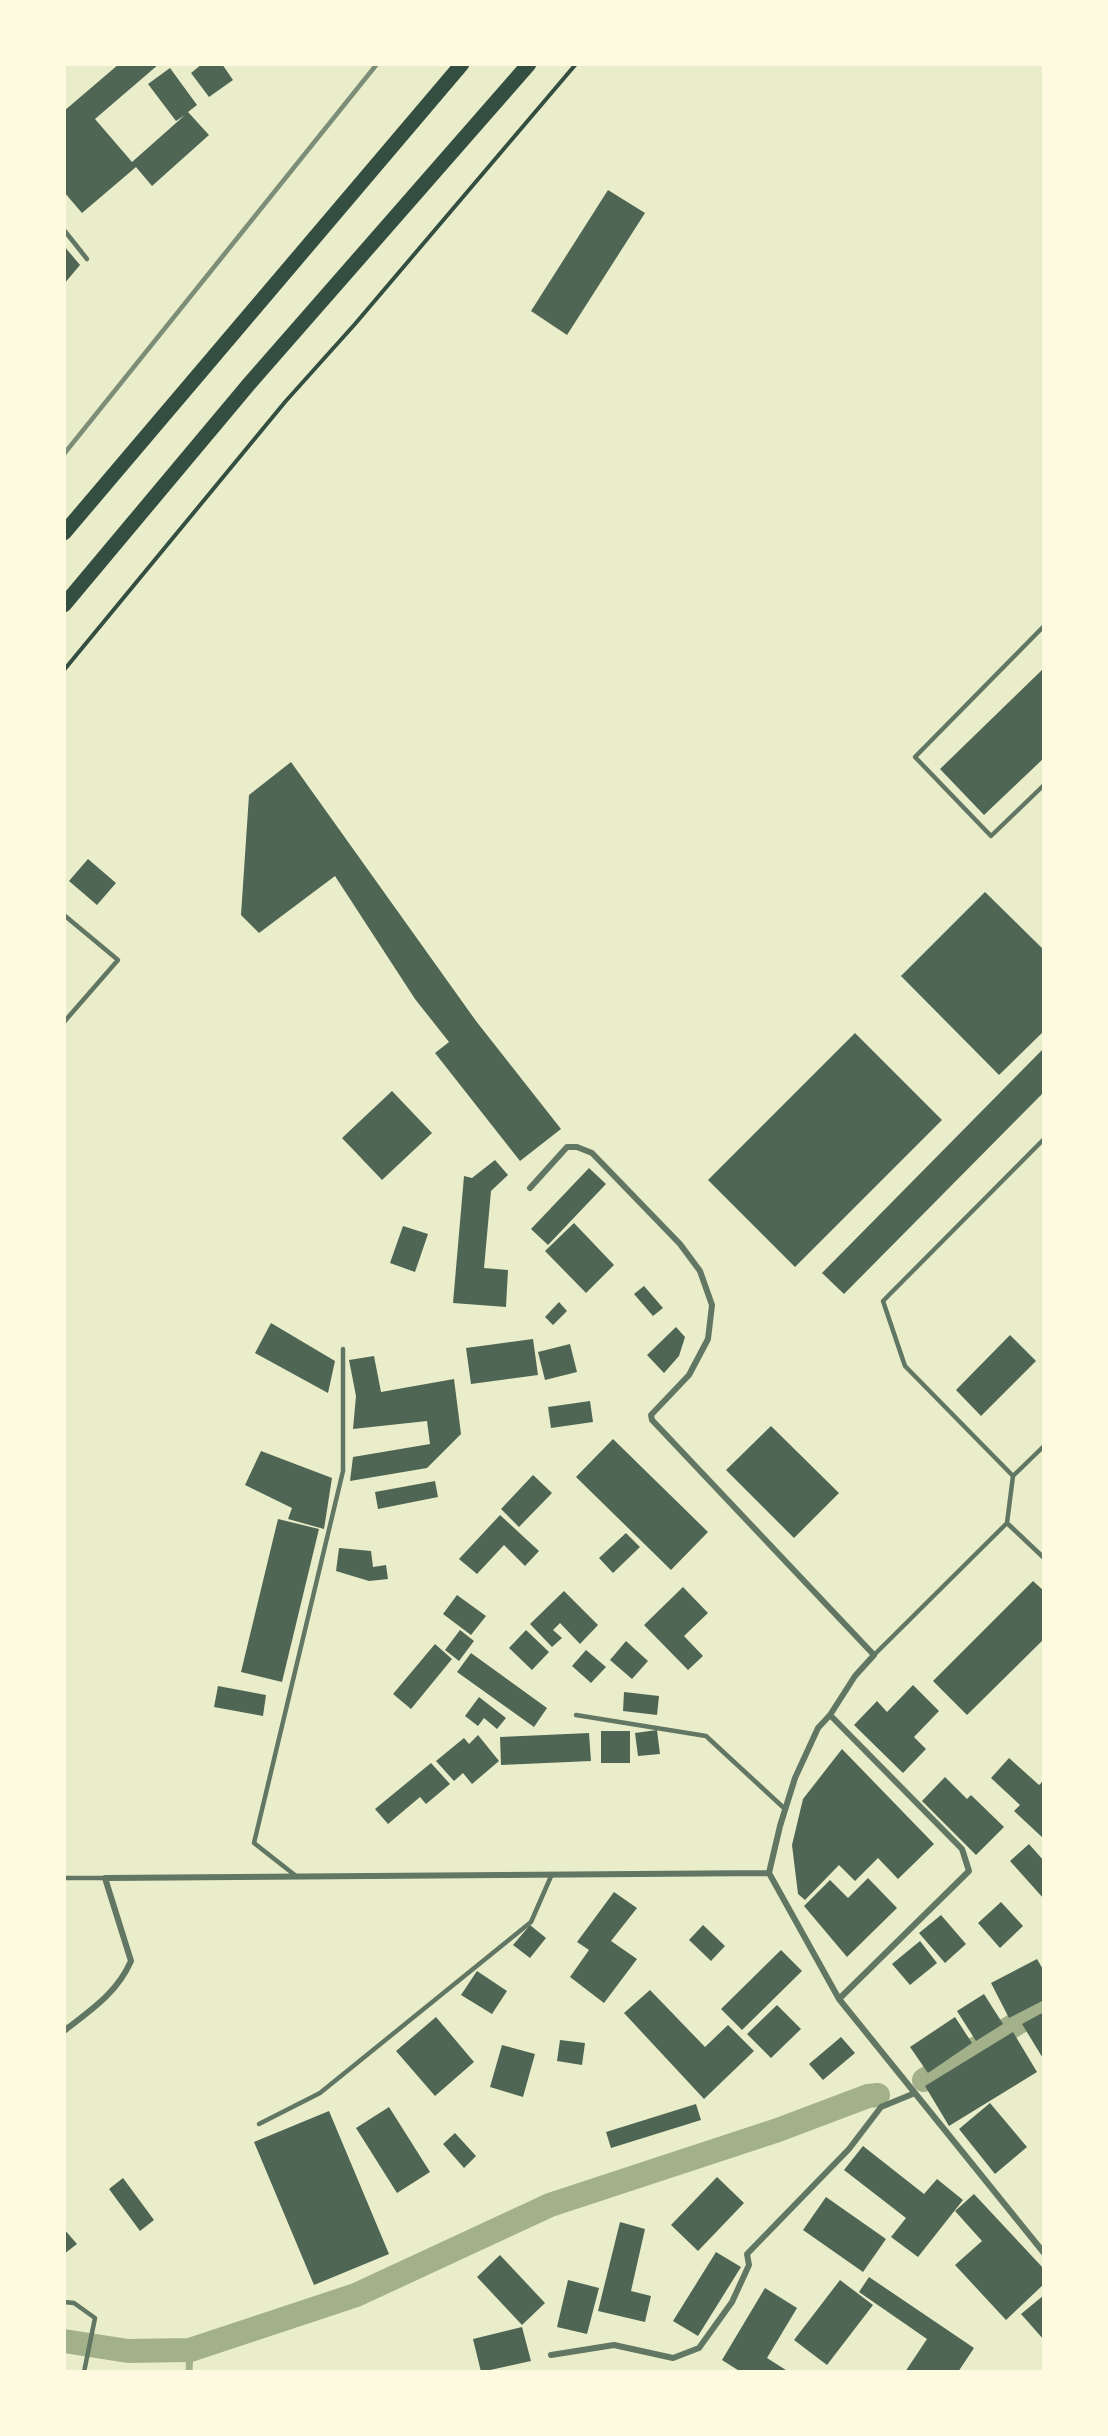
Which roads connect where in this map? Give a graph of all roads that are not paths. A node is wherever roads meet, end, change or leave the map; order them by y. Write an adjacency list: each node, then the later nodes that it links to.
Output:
1 (462, 64): 5 (main road)
2 (529, 64): 6 (main road)
3 (64, 230): 4 (lane)
4 (87, 259)
5 (64, 533)
6 (64, 605)
7 (1044, 626): 8 (lane)
8 (1044, 785)
9 (64, 915): 10 (lane)
10 (64, 1022)
11 (1044, 1139): 15 (lane)
12 (530, 1188): 18 (street)
13 (343, 1349): 24 (lane)
14 (1044, 1446): 15 (lane)
15 (1013, 1476): 16 (lane)
16 (1007, 1523): 17 (lane); 18 (lane)
17 (1044, 1558)
18 (874, 1655): 20 (street)
19 (576, 1715): 21 (lane)
20 (830, 1715): 21 (street); 27 (street)
21 (785, 1809): 22 (street)
22 (769, 1873): 23 (street); 27 (street)
23 (552, 1874): 24 (street); 30 (lane)
24 (296, 1876): 26 (street)
25 (64, 1878): 26 (lane)
26 (105, 1878): 28 (street)
27 (839, 1999): 29 (street)
28 (64, 2031)
29 (915, 2093): 32 (street); 35 (street)
30 (259, 2124)
31 (1044, 2241): 32 (lane)
32 (1039, 2247): 33 (street)
33 (1044, 2253)
34 (64, 2302): 36 (lane)
35 (551, 2355)
36 (84, 2372)

